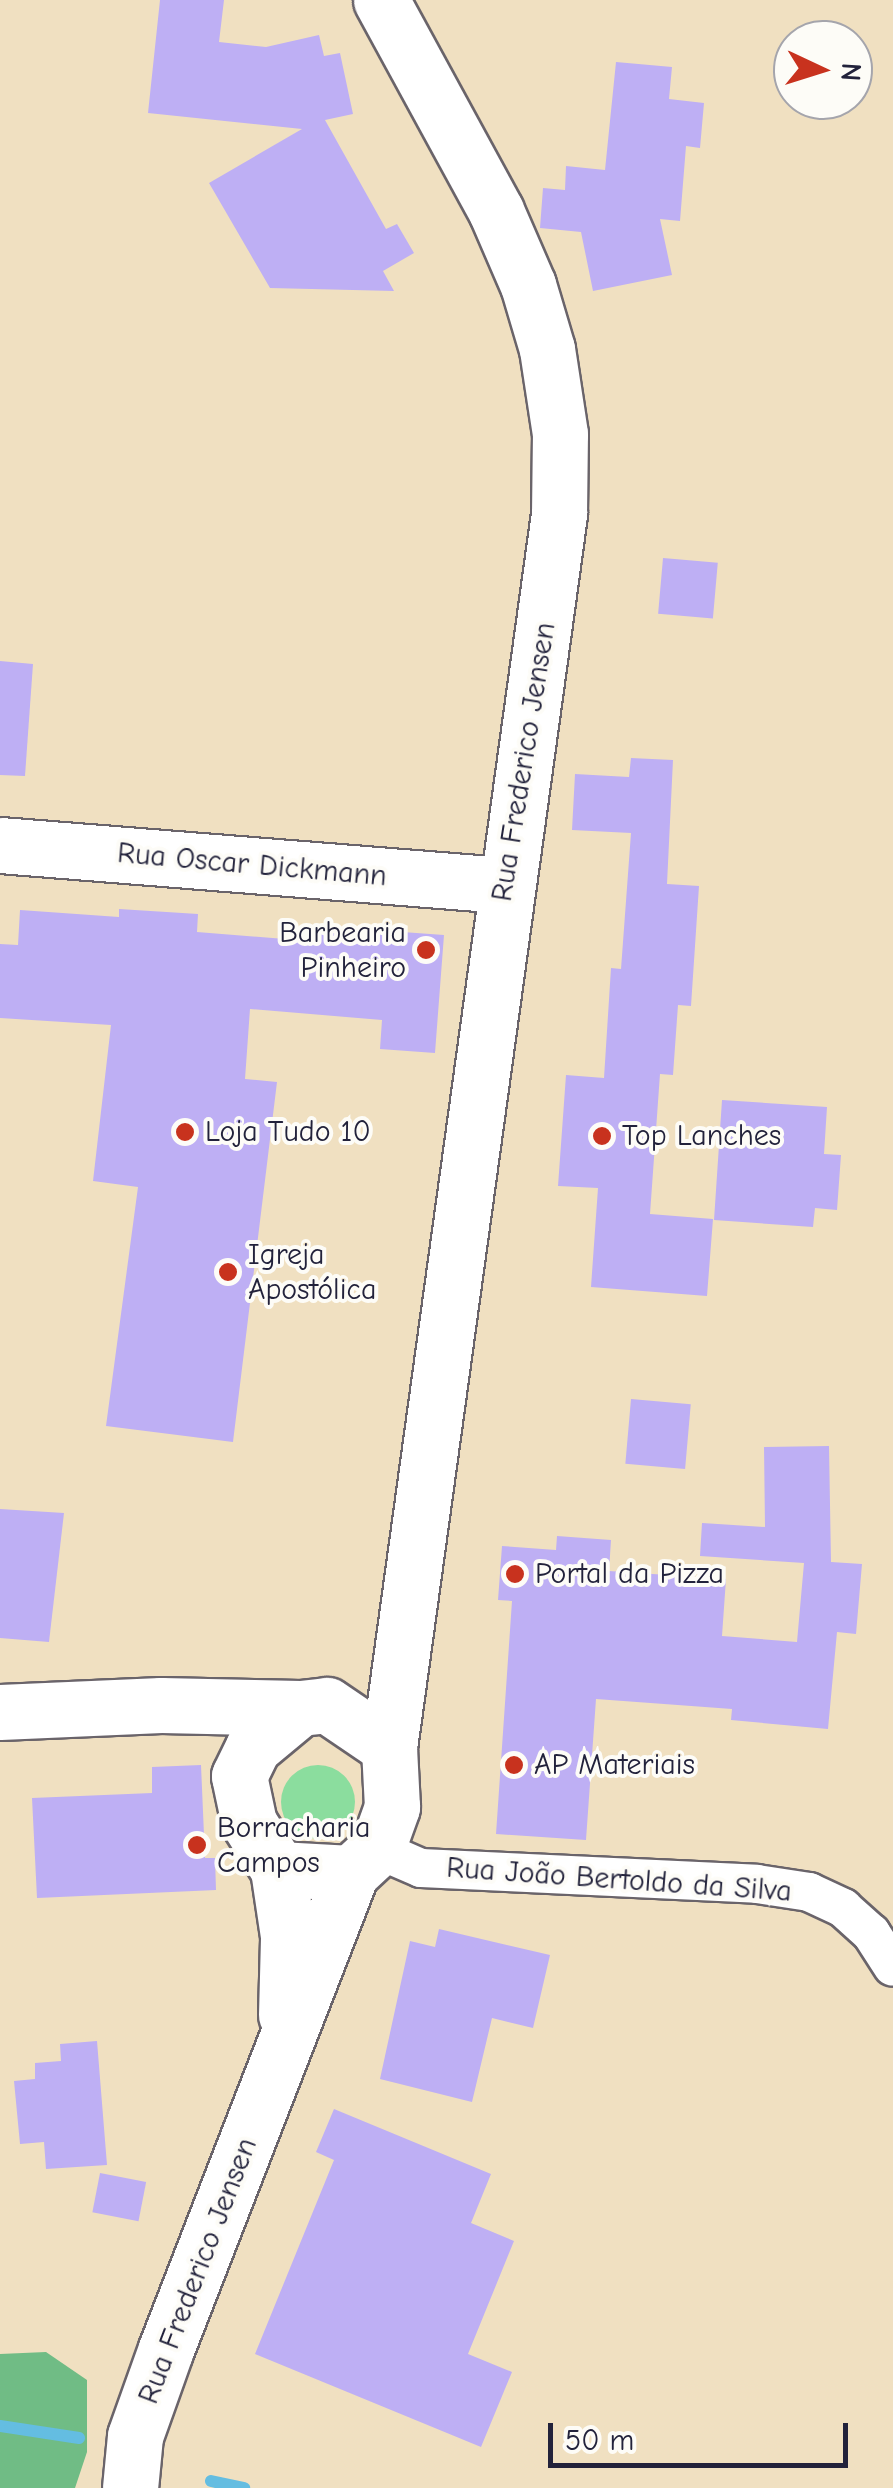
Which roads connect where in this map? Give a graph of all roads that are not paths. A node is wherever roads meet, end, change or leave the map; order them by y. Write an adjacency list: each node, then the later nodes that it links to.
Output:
1 (381, 0): 3 (main road, Rua Frederico Jensen)
2 (0, 845): 3 (main road, Rua Oscar Dickmann)
3 (504, 886): 4 (main road, Rua Frederico Jensen)
4 (418, 1559): 6 (main road, Rua Frederico Jensen); 8 (main road, Rua Frederico Jensen)
5 (161, 1705): 6 (main road); 7 (main road); 9 (main road)
6 (314, 1706): 8 (main road); 9 (main road, Rua Frederico Jensen)
7 (0, 1712)
8 (389, 1747): 10 (main road, Rua Frederico Jensen)
9 (239, 1776): 11 (main road, Rua Frederico Jensen)
10 (364, 1861): 11 (main road); 12 (street, Rua João Bertoldo da Silva); 13 (main road, Rua Frederico Jensen)
11 (278, 1869): 13 (main road, Rua Frederico Jensen)
12 (893, 1968)
13 (281, 2058): 14 (main road, Rua Frederico Jensen)
14 (130, 2488)

